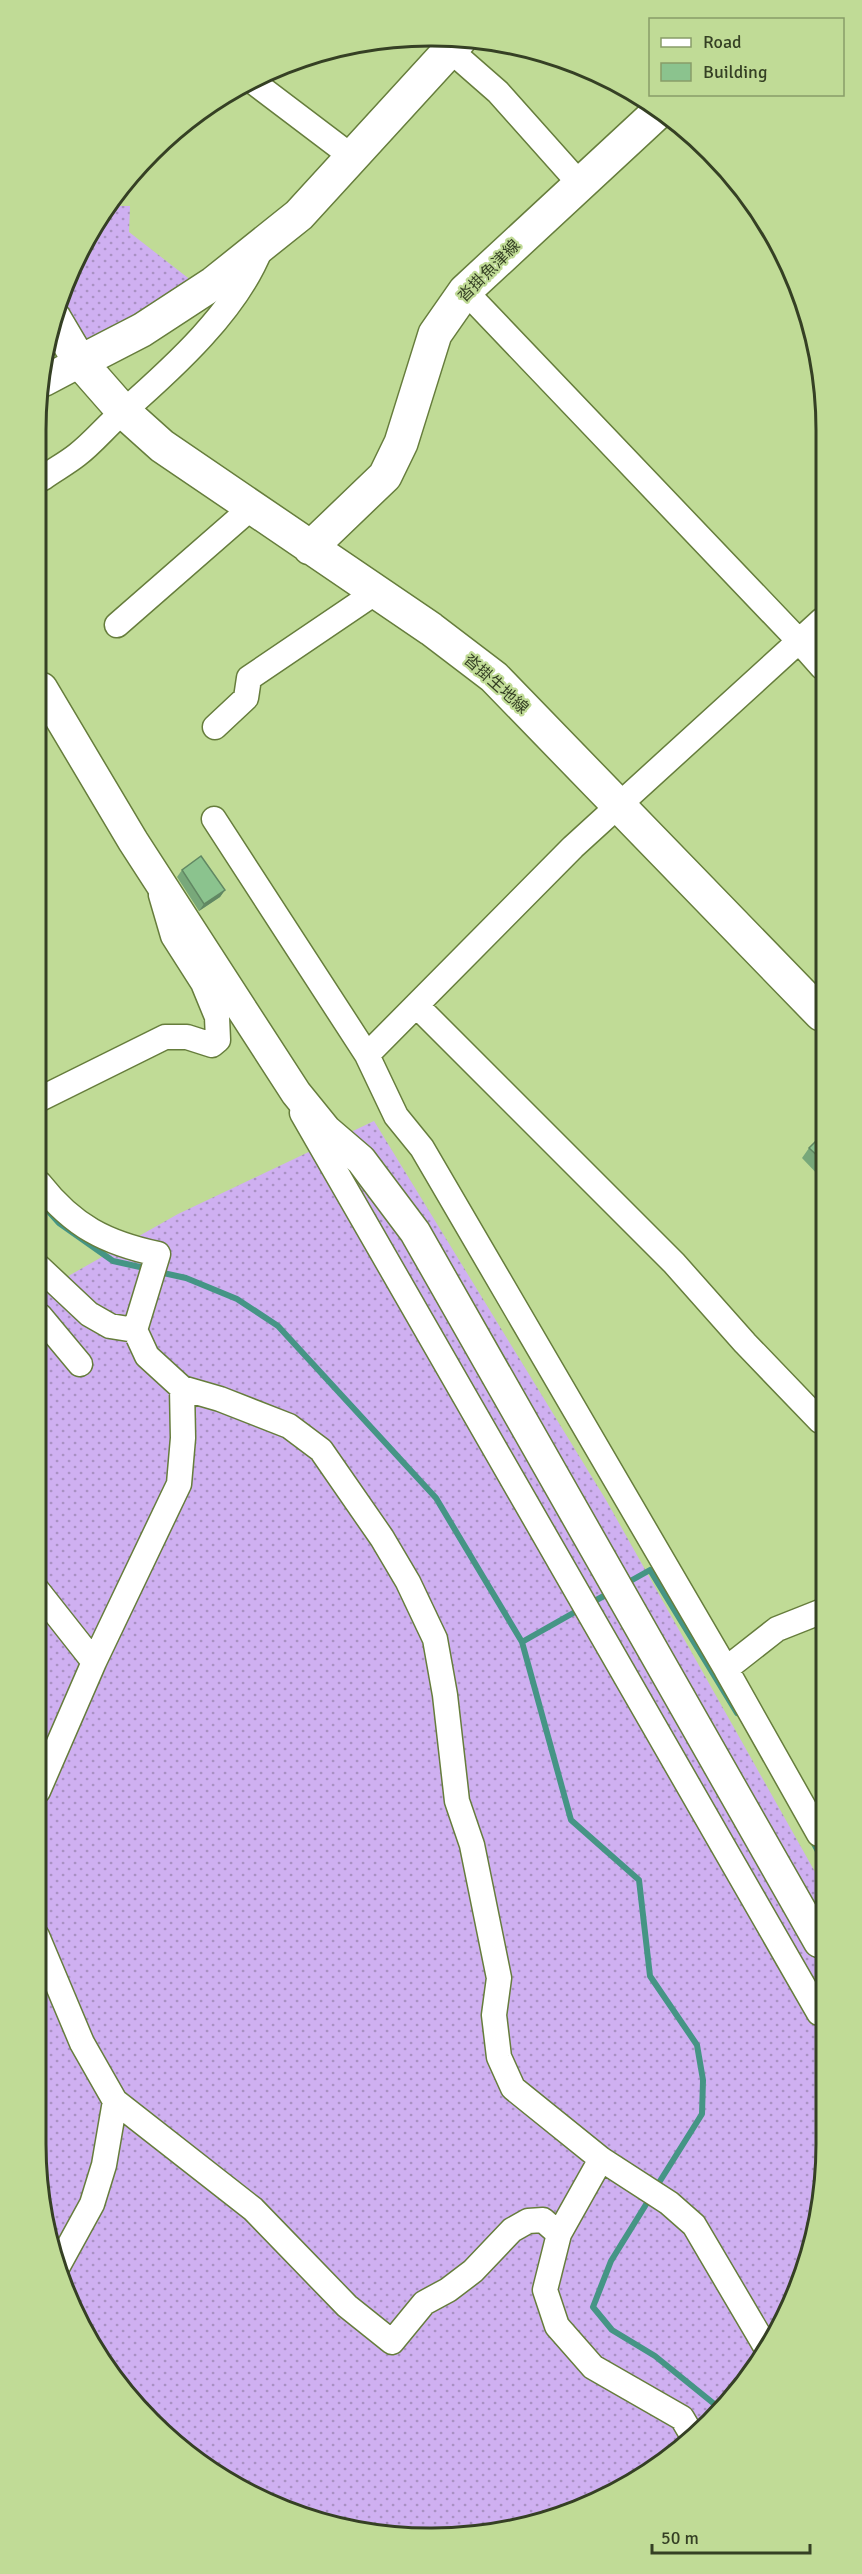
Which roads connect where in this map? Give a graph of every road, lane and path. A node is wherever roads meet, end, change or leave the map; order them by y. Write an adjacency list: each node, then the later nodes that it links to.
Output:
1 (452, 47): 5 (main road)
2 (458, 47): 6 (street)
3 (260, 87): 5 (street)
4 (652, 116): 6 (main road, 沓掛魚津線)
5 (351, 156): 7 (main road)
6 (580, 184): 8 (main road, 沓掛魚津線)
7 (262, 246): 10 (main road); 12 (street)
8 (465, 291): 15 (main road, 沓掛魚津線); 19 (street)
9 (61, 329): 10 (main road)
10 (80, 362): 11 (street); 12 (main road)
11 (51, 378)
12 (123, 411): 13 (street); 14 (main road, 沓掛生地線)
13 (46, 476)
14 (251, 508): 15 (main road, 沓掛生地線); 17 (street)
15 (310, 548): 16 (main road, 沓掛生地線)
16 (376, 592): 22 (street); 23 (main road, 沓掛生地線)
17 (117, 625)
18 (816, 625): 19 (street)
19 (799, 641): 20 (street); 23 (street)
20 (816, 660)
21 (46, 695): 25 (street)
22 (215, 726)
23 (618, 805): 26 (street); 27 (main road, 沓掛生地線)
24 (214, 819): 28 (street)
25 (155, 875): 29 (street); 30 (street)
26 (417, 1006): 28 (street); 37 (street)
27 (816, 1009)
28 (367, 1055): 41 (street)
29 (296, 1093): 44 (street); 46 (street)
30 (46, 1096)
31 (46, 1192): 34 (street)
32 (46, 1274): 34 (street)
33 (46, 1323): 35 (street)
34 (135, 1330): 36 (street)
35 (80, 1364)
36 (182, 1388): 40 (street); 48 (street)
37 (816, 1417)
38 (46, 1601): 40 (street)
39 (816, 1614): 41 (street)
40 (94, 1662): 42 (street)
41 (726, 1669): 43 (street)
42 (46, 1773)
43 (816, 1828)
44 (816, 1937)
45 (46, 1957): 47 (street)
46 (816, 2008)
47 (115, 2101): 49 (street); 50 (street)
48 (601, 2159): 49 (street); 51 (street)
49 (559, 2234): 52 (street)
50 (64, 2256)
51 (761, 2339)
52 (689, 2429)

